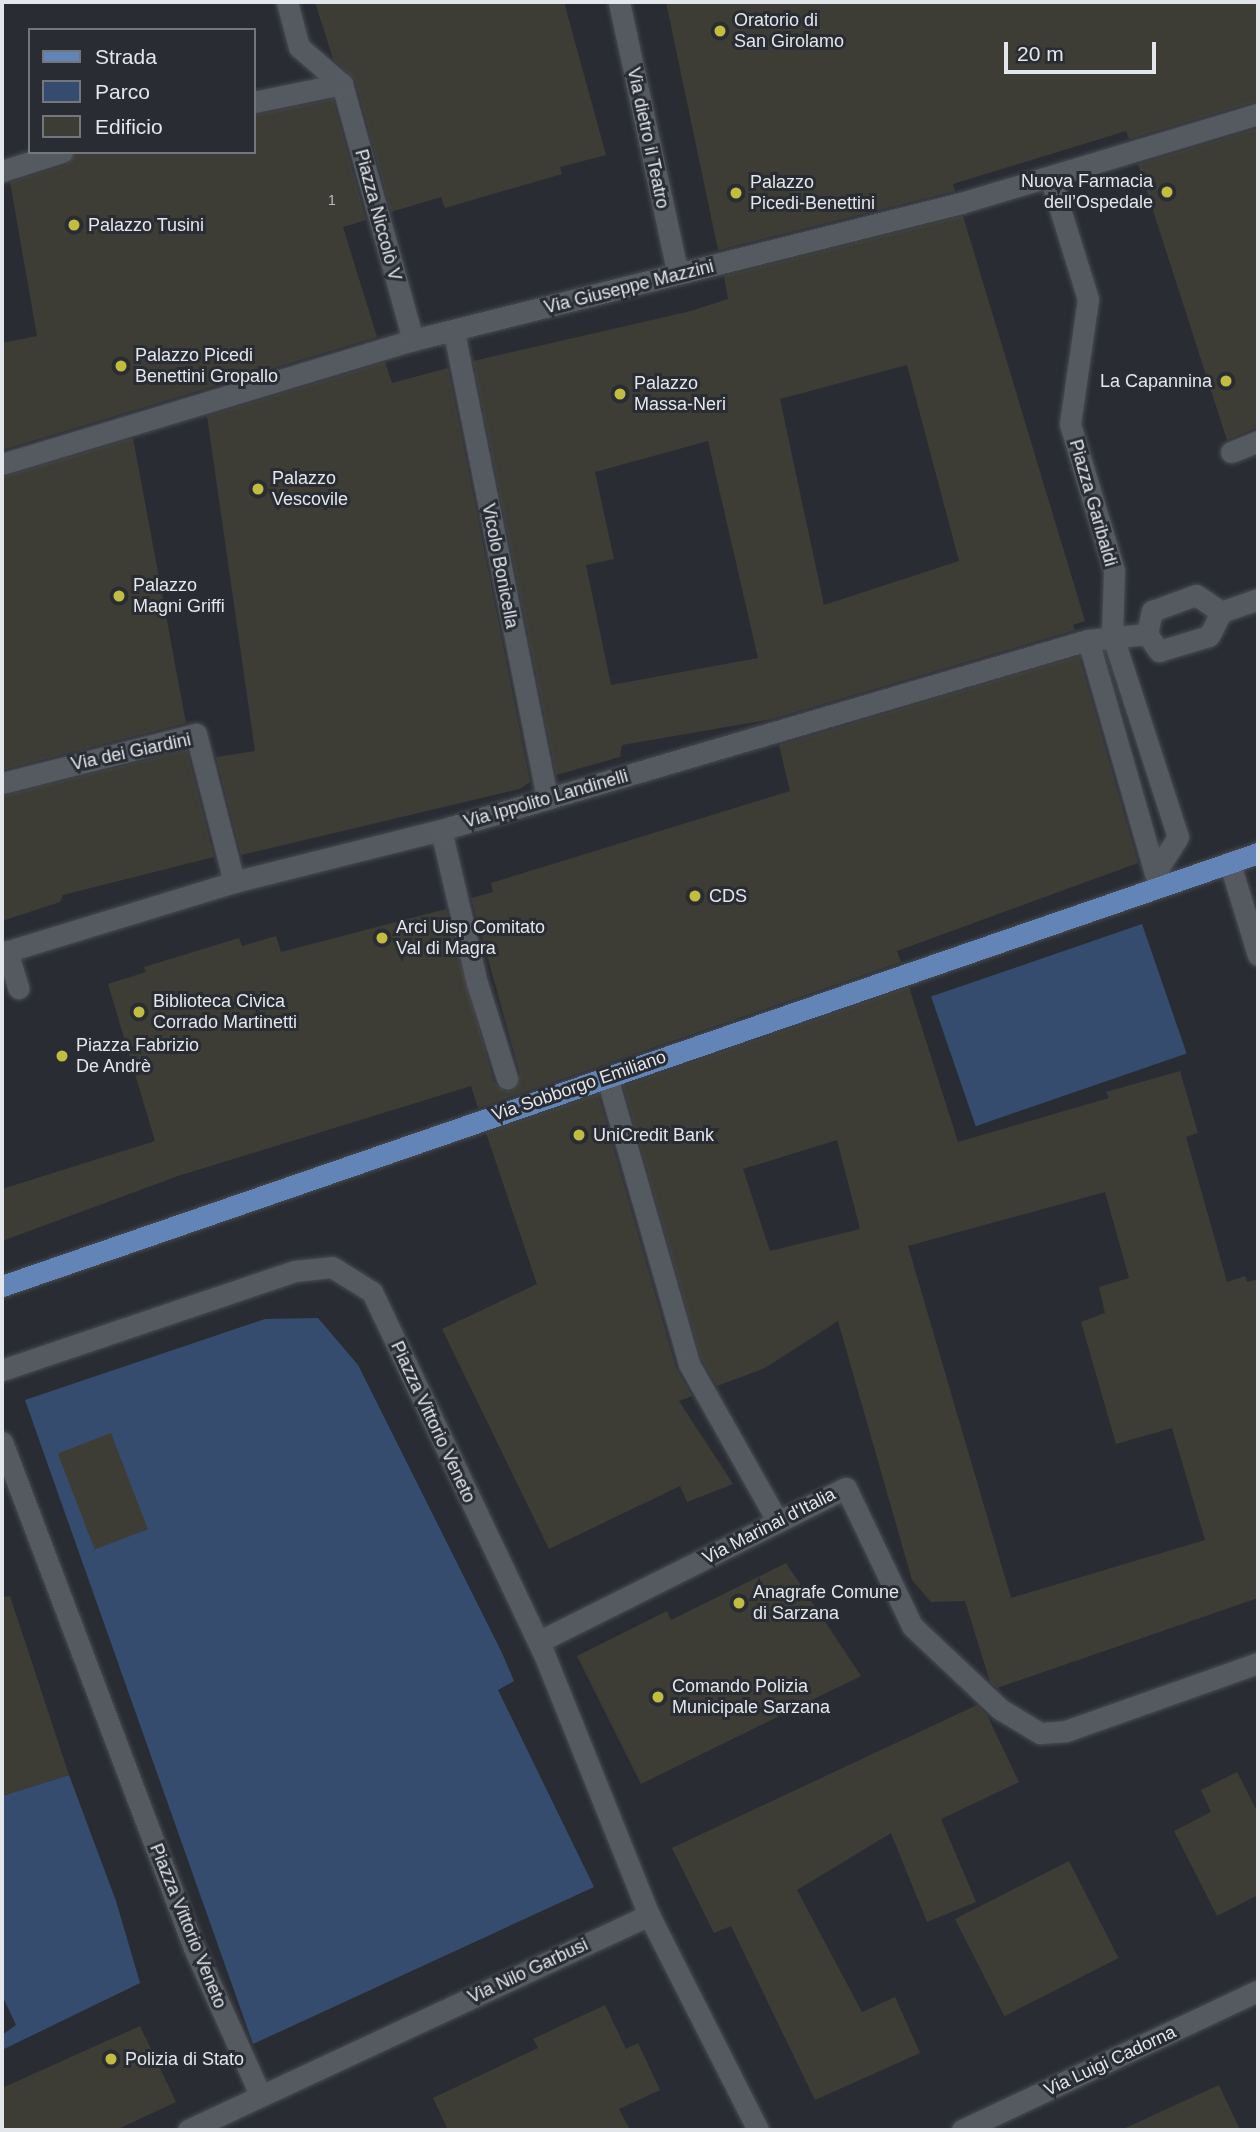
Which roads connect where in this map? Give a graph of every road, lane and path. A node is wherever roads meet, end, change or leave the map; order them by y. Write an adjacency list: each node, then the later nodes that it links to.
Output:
1 (287, 2): 3 (street)
2 (619, 2): 9 (street, Via dietro il Teatro)
3 (343, 87): 4 (street); 11 (street, Piazza Niccolò V)
4 (256, 102)
5 (1258, 114): 8 (street, Via Giuseppe Mazzini)
6 (56, 154): 7 (street)
7 (2, 171)
8 (1050, 177): 9 (street, Via Giuseppe Mazzini); 17 (street, Piazza Garibaldi)
9 (678, 274): 10 (street, Via Giuseppe Mazzini)
10 (454, 332): 11 (street, Via Giuseppe Mazzini); 21 (street, Vicolo Bonicella)
11 (413, 340): 14 (street, Via Giuseppe Mazzini)
12 (1258, 441): 13 (street)
13 (1231, 452)
14 (2, 464)
15 (1258, 599): 16 (street)
16 (1221, 612): 18 (street); 18 (street)
17 (1112, 634): 18 (street); 19 (street, Via Ippolito Landinelli); 25 (street, Piazza Garibaldi)
18 (1147, 634)
19 (1088, 640): 21 (street, Via Ippolito Landinelli); 25 (street)
20 (2, 783): 26 (street, Via dei Giardini)
21 (547, 799): 22 (street, Via Ippolito Landinelli)
22 (441, 830): 26 (street, Via Ippolito Landinelli); 30 (street)
23 (1258, 853): 24 (main road, Via Sobborgo Emiliano)
24 (1230, 864): 25 (main road, Via Sobborgo Emiliano); 28 (street)
25 (1156, 881): 32 (main road, Via Sobborgo Emiliano)
26 (234, 882): 27 (street, Via Ippolito Landinelli)
27 (4, 952): 29 (street)
28 (1258, 955)
29 (18, 988)
30 (507, 1078)
31 (610, 1088): 35 (street)
32 (2, 1286)
33 (2, 1370): 36 (street, Piazza Vittorio Veneto)
34 (2, 1442): 40 (street, Piazza Vittorio Veneto)
35 (778, 1522): 36 (street, Via Marinai d'Italia); 37 (street, Via Marinai d'Italia)
36 (537, 1642): 38 (street, Piazza Vittorio Veneto)
37 (1258, 1663)
38 (649, 1915): 40 (street, Via Nilo Garbusi); 42 (street)
39 (1258, 1992): 43 (street, Via Luigi Cadorna)
40 (260, 2094): 41 (street, Via Nilo Garbusi)
41 (188, 2130)
42 (758, 2130)
43 (962, 2130)

